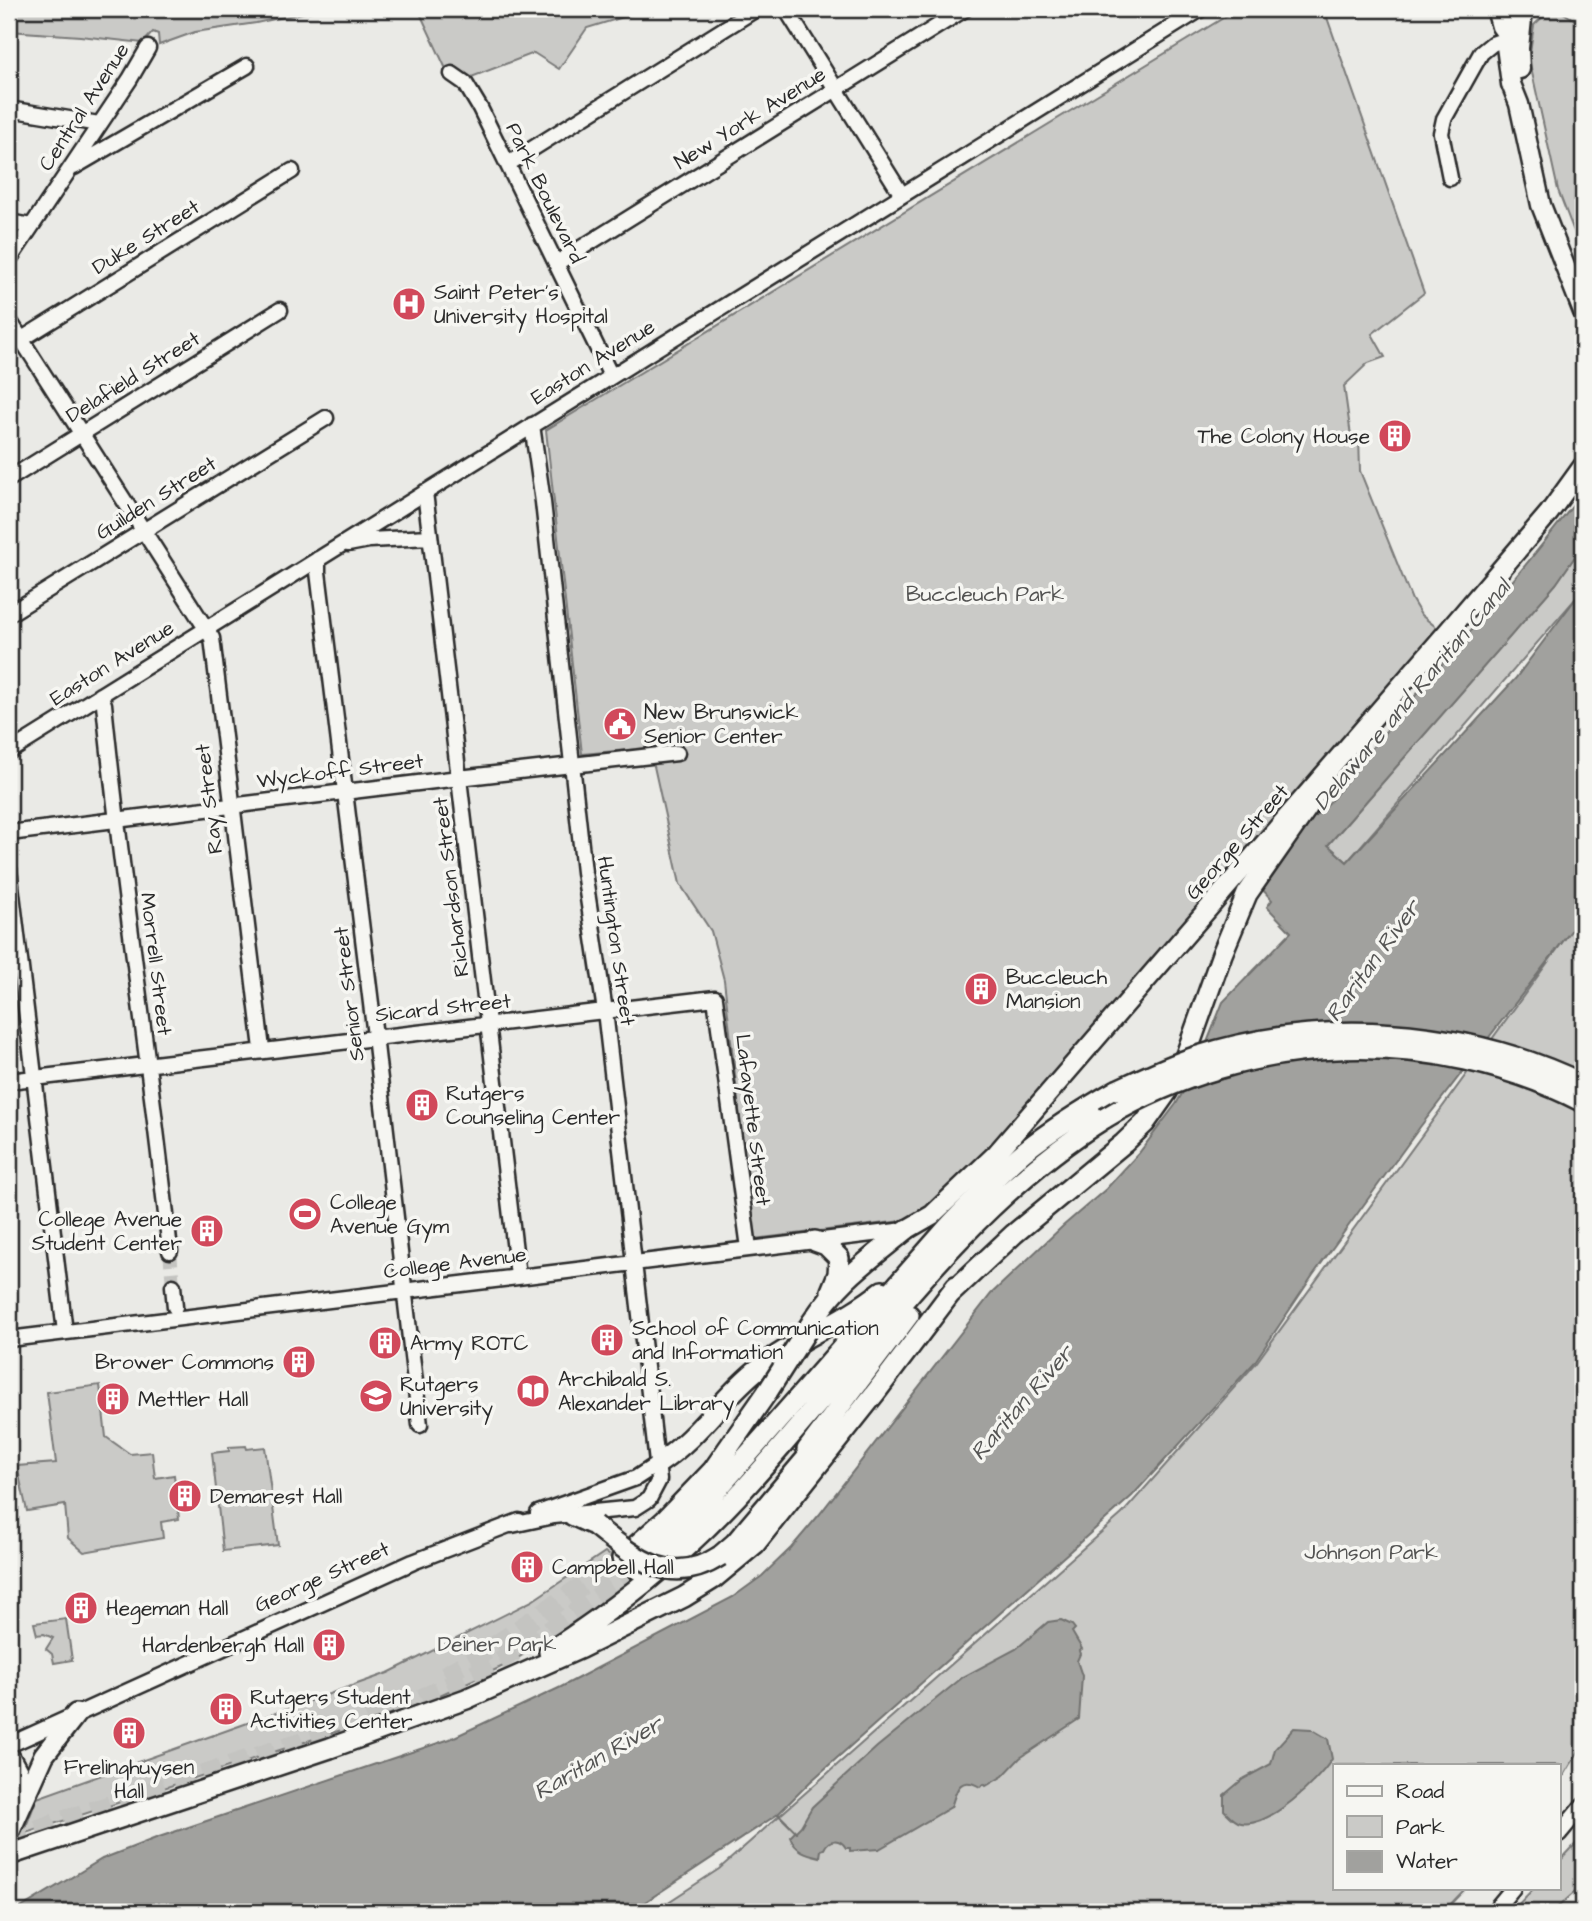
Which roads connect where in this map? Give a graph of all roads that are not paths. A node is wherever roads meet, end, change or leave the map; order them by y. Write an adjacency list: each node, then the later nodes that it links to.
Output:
1 (756, 9): 16 (street)
2 (786, 9): 13 (street)
3 (965, 9): 13 (street, New York Avenue)
4 (1201, 9): 8 (street, Easton Avenue)
5 (1494, 9): 9 (street)
6 (1511, 9): 9 (main road)
7 (1523, 9): 9 (main road)
8 (1177, 15): 20 (street, Easton Avenue)
9 (1513, 36): 19 (street); 26 (main road)
10 (148, 48): 15 (street, Central Avenue)
11 (247, 66): 17 (street)
12 (452, 74): 16 (street, Park Boulevard)
13 (836, 89): 20 (street); 24 (street, New York Avenue)
14 (9, 109): 15 (street)
15 (99, 124): 17 (street, Central Avenue)
16 (508, 164): 24 (street, Park Boulevard)
17 (69, 169): 22 (street, Central Avenue)
18 (292, 172): 28 (street, Duke Street)
19 (1450, 178)
20 (902, 195): 29 (street, Easton Avenue)
21 (9, 222): 22 (street)
22 (31, 226): 23 (street, Central Avenue)
23 (9, 260)
24 (556, 263): 29 (street, Park Boulevard)
25 (280, 310): 32 (street, Delafield Street)
26 (1583, 312)
27 (9, 320): 28 (street, Ray Street)
28 (15, 340): 32 (street, Ray Street)
29 (611, 376): 31 (street, Easton Avenue)
30 (326, 418): 36 (street, Guilden Street)
31 (532, 425): 35 (street, Easton Avenue); 45 (street, Huntington Street)
32 (81, 434): 34 (street, Delafield Street); 36 (street, Ray Street)
33 (1583, 466): 46 (main road, George Street)
34 (9, 479)
35 (425, 492): 37 (street, Richardson Street); 38 (street, Easton Avenue)
36 (143, 531): 40 (street, Guilden Street); 41 (street, Ray Street)
37 (430, 537): 38 (street); 47 (street, Richardson Street)
38 (340, 545): 39 (street, Easton Avenue)
39 (318, 559): 41 (street, Easton Avenue); 48 (street, Senior Street)
40 (9, 614)
41 (206, 629): 42 (street, Easton Avenue); 49 (street, Ray Street)
42 (100, 695): 43 (street, Easton Avenue); 50 (street, Morrell Street)
43 (9, 752)
44 (677, 753): 45 (street, Wyckoff Street)
45 (573, 765): 47 (street, Wyckoff Street); 54 (street, Huntington Street)
46 (1324, 776): 64 (main road, George Street); 72 (highway)
47 (459, 778): 48 (street, Wyckoff Street); 55 (street, Richardson Street)
48 (345, 792): 49 (street, Wyckoff Street); 56 (street, Senior Street)
49 (231, 806): 50 (street, Wyckoff Street); 57 (street, Ray Street)
50 (116, 819): 51 (street, Wyckoff Street); 58 (street, Morrell Street)
51 (9, 833)
52 (9, 869): 59 (street)
53 (715, 998): 54 (street, Sicard Street); 67 (street, Lafayette Street)
54 (605, 1011): 55 (street, Sicard Street); 68 (street, Huntington Street)
55 (489, 1024): 56 (street, Sicard Street); 70 (street, Richardson Street)
56 (375, 1036): 57 (street, Sicard Street); 73 (street, Senior Street)
57 (262, 1049): 58 (street, Sicard Street)
58 (148, 1063): 59 (street, Sicard Street); 66 (street, Morrell Street)
59 (34, 1078): 60 (street, Sicard Street); 76 (street)
60 (9, 1081)
61 (1583, 1084): 69 (highway, bridge)
62 (1583, 1102): 63 (highway, bridge)
63 (1027, 1176): 80 (highway); 83 (highway)
64 (906, 1230): 65 (street, College Avenue); 74 (highway)
65 (815, 1241): 67 (street, College Avenue); 74 (highway)
66 (169, 1245)
67 (750, 1248): 68 (street, College Avenue)
68 (633, 1262): 70 (street, College Avenue); 79 (street, Huntington Street)
69 (918, 1262): 74 (highway, bridge); 79 (highway)
70 (518, 1276): 73 (street, College Avenue)
71 (173, 1286): 75 (street)
72 (957, 1286): 80 (highway); 83 (highway)
73 (405, 1290): 76 (street, College Avenue); 78 (street, Senior Street)
74 (828, 1297)
75 (175, 1307)
76 (65, 1332): 77 (street, College Avenue)
77 (9, 1339)
78 (420, 1425)
79 (659, 1463): 81 (street); 82 (street, George Street)
80 (773, 1496): 81 (highway, bridge)
81 (572, 1515): 82 (street)
82 (512, 1525): 84 (street, George Street)
83 (466, 1699): 91 (highway)
84 (76, 1714): 85 (street, George Street); 87 (highway)
85 (9, 1745)
86 (9, 1756): 87 (highway)
87 (27, 1778): 89 (highway)
88 (1583, 1805): 90 (street)
89 (9, 1833)
90 (1560, 1833)
91 (9, 1855)
92 (1511, 1890): 93 (street)
93 (1493, 1912)

